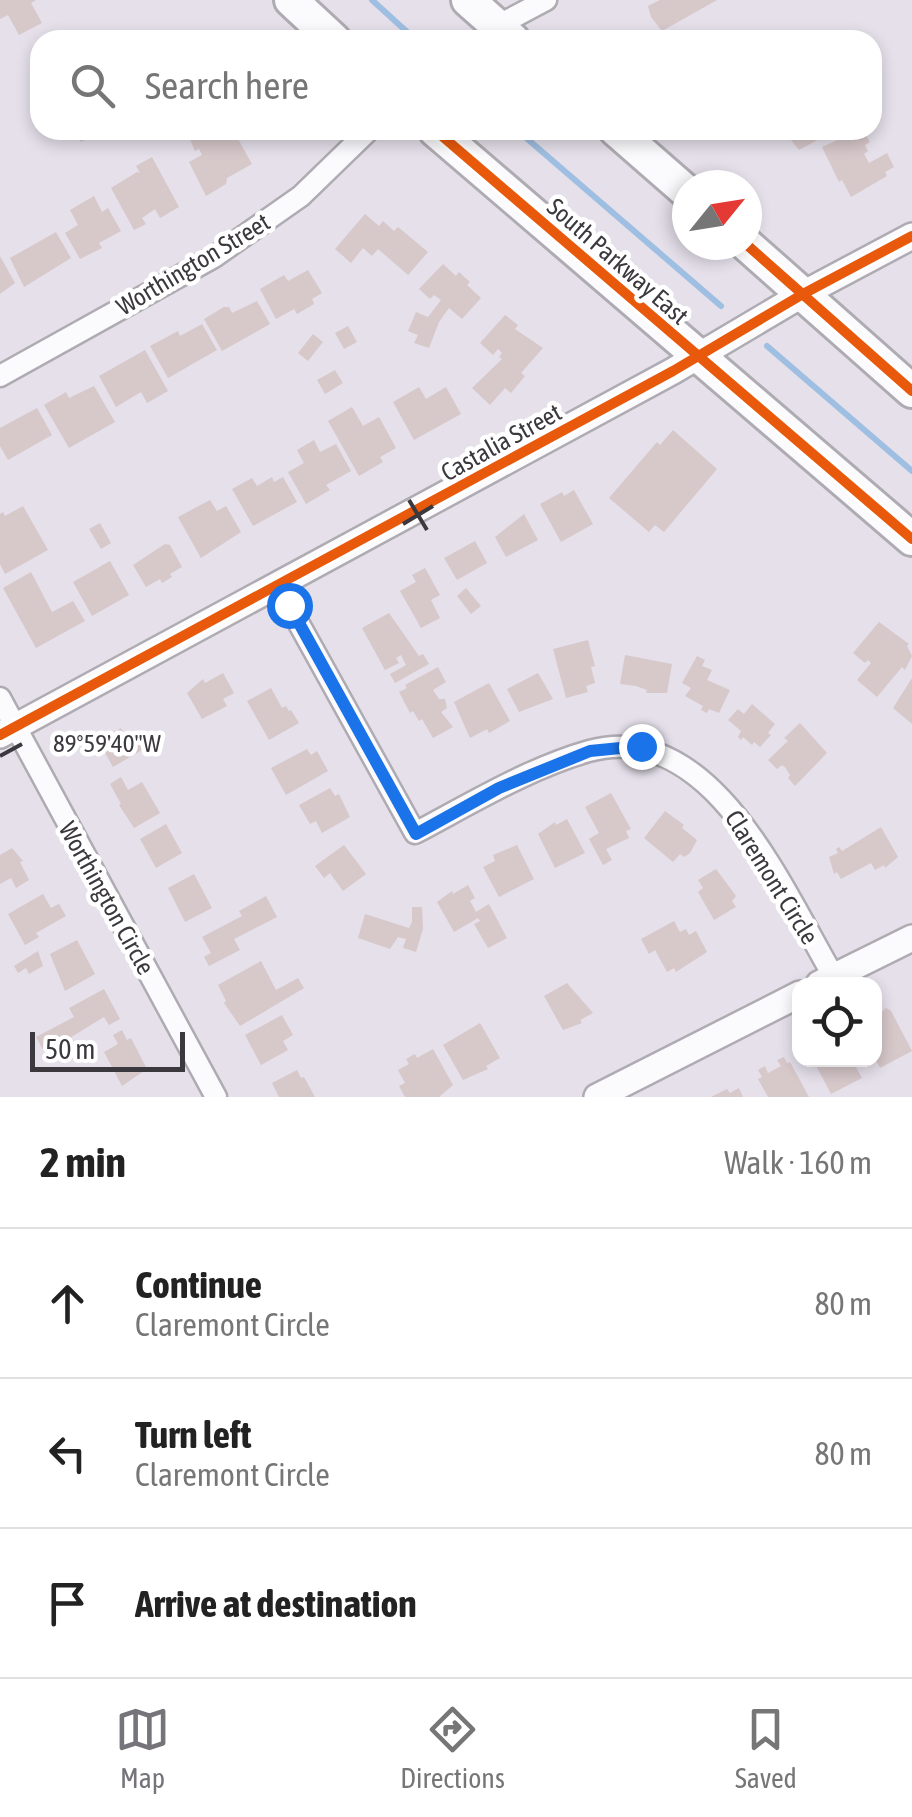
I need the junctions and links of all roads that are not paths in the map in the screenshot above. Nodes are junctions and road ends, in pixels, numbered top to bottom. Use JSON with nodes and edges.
{"nodes":[{"id":1,"x":291,"y":0,"type":"edge"},
{"id":2,"x":468,"y":0,"type":"edge"},
{"id":3,"x":546,"y":0,"type":"edge"},
{"id":4,"x":323,"y":30,"type":"edge"},
{"id":5,"x":502,"y":30,"type":"edge"},
{"id":6,"x":509,"y":30,"type":"edge"},
{"id":7,"x":359,"y":140,"type":"edge"},
{"id":8,"x":447,"y":140,"type":"edge"},
{"id":9,"x":627,"y":140,"type":"edge"},
{"id":10,"x":672,"y":179,"type":"edge"},
{"id":11,"x":912,"y":236,"type":"edge"},
{"id":12,"x":762,"y":257,"type":"edge"},
{"id":13,"x":804,"y":294,"type":"junction"},
{"id":14,"x":699,"y":357,"type":"junction"},
{"id":15,"x":0,"y":376,"type":"edge"},
{"id":16,"x":912,"y":391,"type":"edge"},
{"id":17,"x":912,"y":539,"type":"edge"},
{"id":18,"x":278,"y":586,"type":"junction"},
{"id":19,"x":0,"y":698,"type":"edge"},
{"id":20,"x":7,"y":731,"type":"edge"},
{"id":21,"x":912,"y":938,"type":"edge"},
{"id":22,"x":824,"y":977,"type":"edge"},
{"id":23,"x":834,"y":977,"type":"edge"},
{"id":24,"x":792,"y":998,"type":"edge"},
{"id":25,"x":216,"y":1097,"type":"edge"},
{"id":26,"x":597,"y":1097,"type":"edge"}],
"edges":[{"from":1,"to":4,"type":"main road"},
{"from":2,"to":5,"type":"main road"},
{"from":3,"to":6,"type":"street"},
{"from":7,"to":15,"type":"street","name":"Worthington Street"},
{"from":8,"to":14,"type":"main road","name":"South Parkway East"},
{"from":9,"to":10,"type":"main road"},
{"from":11,"to":13,"type":"street","name":"Castalia Street"},
{"from":12,"to":13,"type":"main road"},
{"from":13,"to":14,"type":"street","name":"Castalia Street"},
{"from":13,"to":16,"type":"main road"},
{"from":14,"to":17,"type":"main road","name":"South Parkway East"},
{"from":14,"to":18,"type":"street","name":"Castalia Street"},
{"from":18,"to":20,"type":"street","name":"Castalia Street"},
{"from":18,"to":22,"type":"street","name":"Claremont Circle"},
{"from":19,"to":20,"type":"street","name":"Worthington Circle"},
{"from":20,"to":25,"type":"street","name":"Worthington Circle"},
{"from":21,"to":23,"type":"street"},
{"from":24,"to":26,"type":"street"}]}
